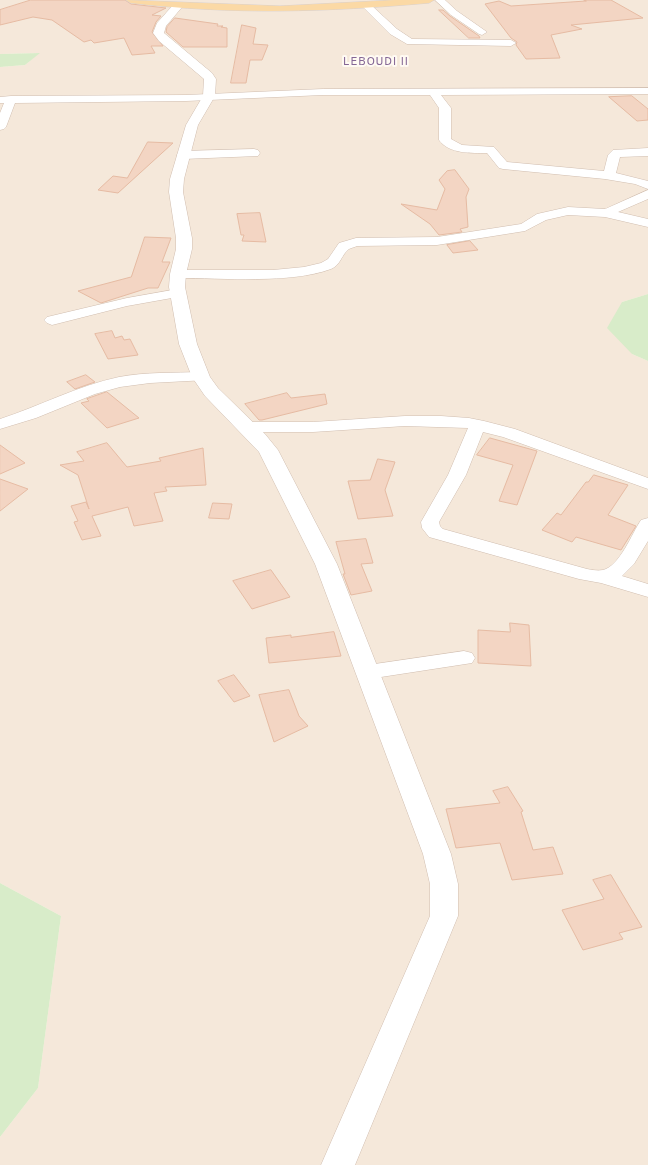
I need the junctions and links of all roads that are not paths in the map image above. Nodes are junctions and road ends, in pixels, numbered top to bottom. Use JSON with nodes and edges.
{"nodes":[{"id":1,"x":131,"y":0,"type":"edge"},
{"id":2,"x":429,"y":0,"type":"edge"},
{"id":3,"x":440,"y":0,"type":"edge"},
{"id":4,"x":396,"y":2,"type":"edge"},
{"id":5,"x":178,"y":6,"type":"junction"},
{"id":6,"x":367,"y":6,"type":"junction"},
{"id":7,"x":482,"y":32,"type":"dead end"},
{"id":8,"x":511,"y":43,"type":"dead end"},
{"id":9,"x":648,"y":91,"type":"edge"},
{"id":10,"x":433,"y":92,"type":"junction"},
{"id":11,"x":209,"y":96,"type":"junction"},
{"id":12,"x":6,"y":99,"type":"edge"},
{"id":13,"x":0,"y":127,"type":"edge"},
{"id":14,"x":648,"y":152,"type":"edge"},
{"id":15,"x":254,"y":153,"type":"dead end"},
{"id":16,"x":183,"y":155,"type":"junction"},
{"id":17,"x":605,"y":175,"type":"junction"},
{"id":18,"x":648,"y":185,"type":"edge"},
{"id":19,"x":648,"y":194,"type":"edge"},
{"id":20,"x":608,"y":213,"type":"junction"},
{"id":21,"x":648,"y":223,"type":"edge"},
{"id":22,"x":178,"y":284,"type":"junction"},
{"id":23,"x":52,"y":320,"type":"dead end"},
{"id":24,"x":201,"y":377,"type":"junction"},
{"id":25,"x":0,"y":424,"type":"edge"},
{"id":26,"x":478,"y":425,"type":"junction"},
{"id":27,"x":248,"y":427,"type":"junction"},
{"id":28,"x":648,"y":484,"type":"edge"},
{"id":29,"x":648,"y":524,"type":"edge"},
{"id":30,"x":601,"y":576,"type":"junction"},
{"id":31,"x":648,"y":591,"type":"edge"},
{"id":32,"x":464,"y":658,"type":"dead end"},
{"id":33,"x":368,"y":672,"type":"junction"},
{"id":34,"x":338,"y":1165,"type":"edge"}],
"edges":[{"from":1,"to":5,"type":"main road"},
{"from":2,"to":4,"type":"main road"},
{"from":3,"to":7,"type":"street"},
{"from":4,"to":6,"type":"main road"},
{"from":5,"to":6,"type":"main road"},
{"from":5,"to":11,"type":"street"},
{"from":6,"to":8,"type":"street"},
{"from":9,"to":10,"type":"street"},
{"from":10,"to":11,"type":"street"},
{"from":10,"to":17,"type":"street"},
{"from":11,"to":12,"type":"street"},
{"from":11,"to":16,"type":"street"},
{"from":12,"to":13,"type":"street"},
{"from":14,"to":17,"type":"street"},
{"from":15,"to":16,"type":"street"},
{"from":16,"to":22,"type":"street"},
{"from":17,"to":18,"type":"street"},
{"from":19,"to":20,"type":"street"},
{"from":20,"to":21,"type":"street"},
{"from":20,"to":22,"type":"street"},
{"from":22,"to":23,"type":"street"},
{"from":22,"to":24,"type":"street"},
{"from":24,"to":25,"type":"street"},
{"from":24,"to":27,"type":"street"},
{"from":26,"to":27,"type":"street"},
{"from":26,"to":28,"type":"street"},
{"from":26,"to":30,"type":"street"},
{"from":27,"to":33,"type":"street"},
{"from":29,"to":30,"type":"street"},
{"from":30,"to":31,"type":"street"},
{"from":32,"to":33,"type":"street"},
{"from":33,"to":34,"type":"street"}]}
